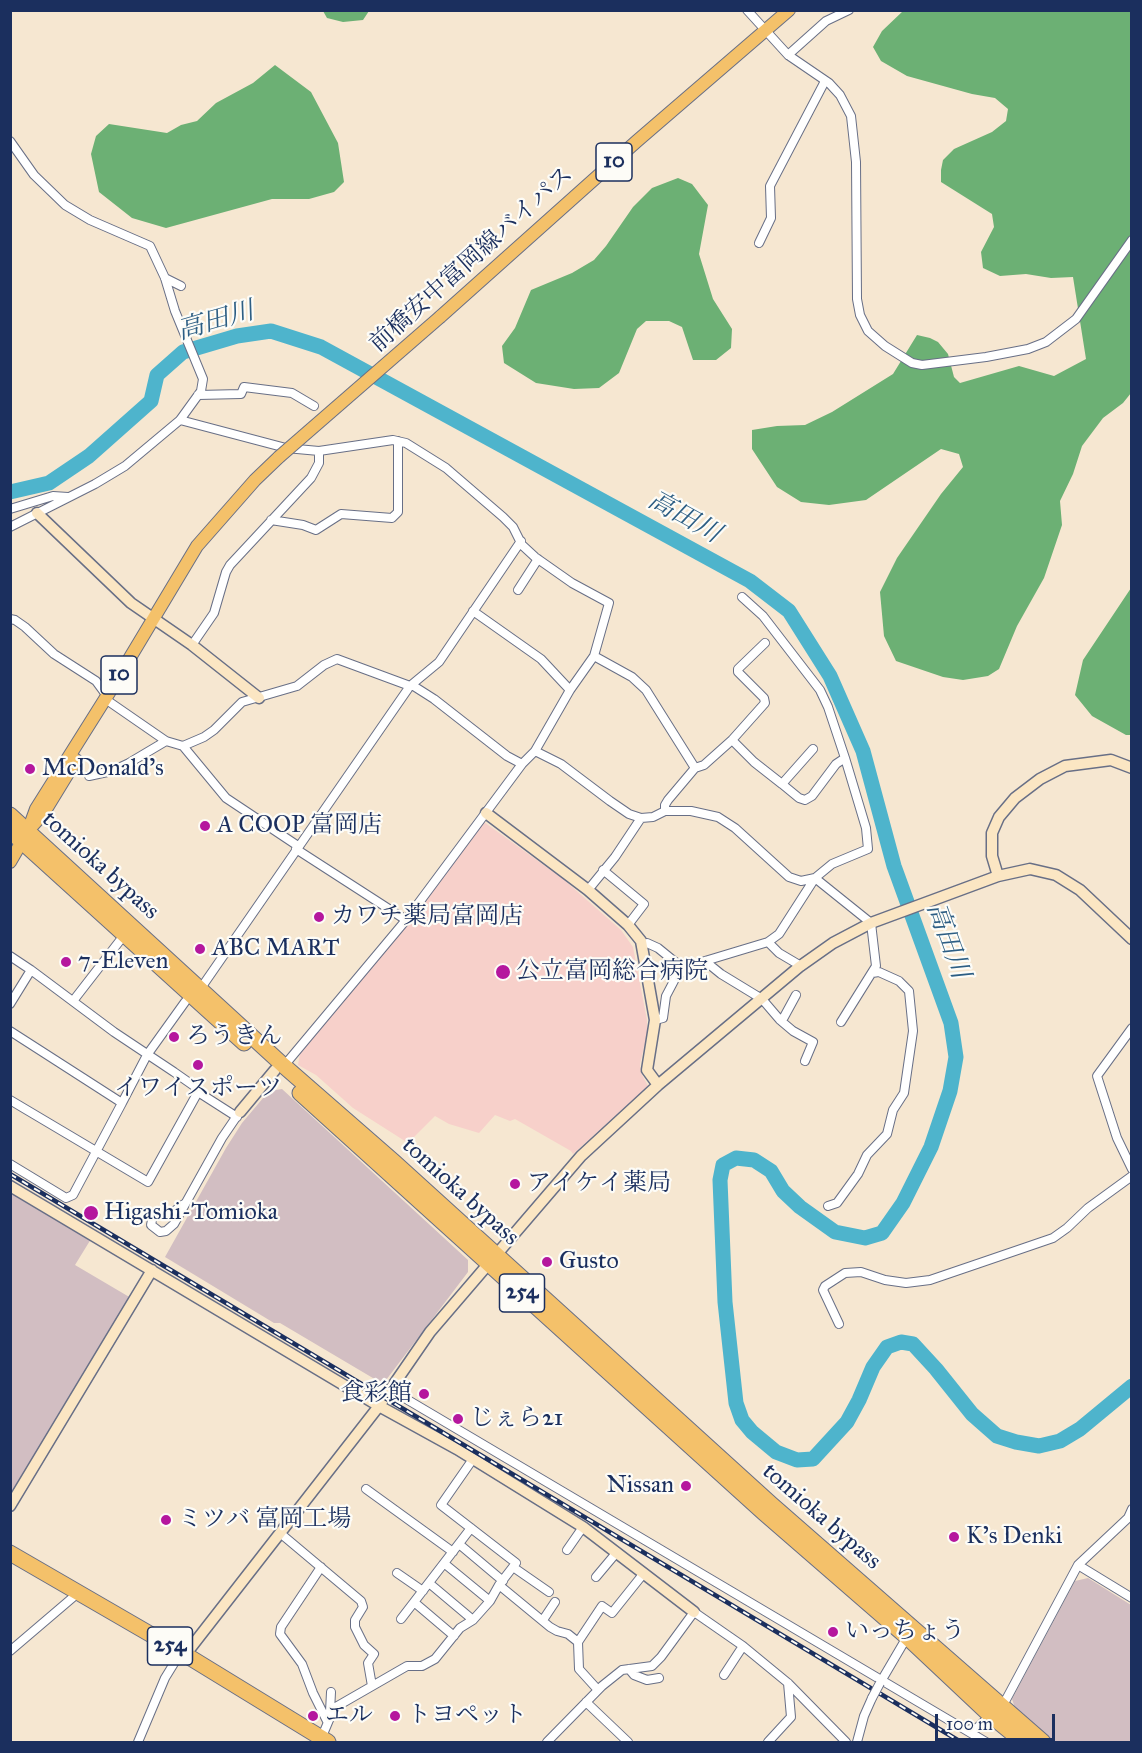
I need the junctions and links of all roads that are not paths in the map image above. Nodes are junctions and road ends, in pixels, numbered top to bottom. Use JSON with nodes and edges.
{"nodes":[{"id":1,"x":747,"y":10,"type":"edge"},
{"id":2,"x":789,"y":10,"type":"edge"},
{"id":3,"x":849,"y":10,"type":"edge"},
{"id":4,"x":766,"y":31,"type":"junction"},
{"id":5,"x":788,"y":55,"type":"junction"},
{"id":6,"x":825,"y":81,"type":"junction"},
{"id":7,"x":10,"y":141,"type":"edge"},
{"id":8,"x":1131,"y":240,"type":"edge"},
{"id":9,"x":759,"y":243,"type":"dead end"},
{"id":10,"x":165,"y":278,"type":"junction"},
{"id":11,"x":181,"y":286,"type":"dead end"},
{"id":12,"x":198,"y":395,"type":"junction"},
{"id":13,"x":314,"y":406,"type":"dead end"},
{"id":14,"x":180,"y":420,"type":"junction"},
{"id":15,"x":398,"y":441,"type":"junction"},
{"id":16,"x":319,"y":452,"type":"junction"},
{"id":17,"x":69,"y":497,"type":"junction"},
{"id":18,"x":10,"y":509,"type":"edge"},
{"id":19,"x":36,"y":513,"type":"junction"},
{"id":20,"x":272,"y":520,"type":"junction"},
{"id":21,"x":10,"y":527,"type":"edge"},
{"id":22,"x":520,"y":541,"type":"junction"},
{"id":23,"x":538,"y":559,"type":"junction"},
{"id":24,"x":518,"y":590,"type":"dead end"},
{"id":25,"x":742,"y":597,"type":"dead end"},
{"id":26,"x":473,"y":611,"type":"junction"},
{"id":27,"x":10,"y":619,"type":"edge"},
{"id":28,"x":156,"y":620,"type":"junction"},
{"id":29,"x":765,"y":643,"type":"dead end"},
{"id":30,"x":192,"y":645,"type":"junction"},
{"id":31,"x":594,"y":656,"type":"junction"},
{"id":32,"x":411,"y":685,"type":"junction"},
{"id":33,"x":570,"y":690,"type":"junction"},
{"id":34,"x":259,"y":698,"type":"junction"},
{"id":35,"x":109,"y":700,"type":"junction"},
{"id":36,"x":732,"y":740,"type":"junction"},
{"id":37,"x":166,"y":741,"type":"junction"},
{"id":38,"x":183,"y":746,"type":"junction"},
{"id":39,"x":813,"y":749,"type":"dead end"},
{"id":40,"x":535,"y":751,"type":"junction"},
{"id":41,"x":844,"y":758,"type":"junction"},
{"id":42,"x":522,"y":764,"type":"junction"},
{"id":43,"x":695,"y":768,"type":"junction"},
{"id":44,"x":1131,"y":768,"type":"edge"},
{"id":45,"x":89,"y":776,"type":"dead end"},
{"id":46,"x":782,"y":784,"type":"junction"},
{"id":47,"x":665,"y":811,"type":"junction"},
{"id":48,"x":486,"y":813,"type":"junction"},
{"id":49,"x":10,"y":815,"type":"edge"},
{"id":50,"x":641,"y":818,"type":"junction"},
{"id":51,"x":10,"y":831,"type":"edge"},
{"id":52,"x":25,"y":836,"type":"junction"},
{"id":53,"x":297,"y":848,"type":"junction"},
{"id":54,"x":10,"y":862,"type":"edge"},
{"id":55,"x":603,"y":870,"type":"junction"},
{"id":56,"x":998,"y":876,"type":"junction"},
{"id":57,"x":815,"y":878,"type":"junction"},
{"id":58,"x":588,"y":890,"type":"junction"},
{"id":59,"x":406,"y":920,"type":"junction"},
{"id":60,"x":871,"y":923,"type":"junction"},
{"id":61,"x":627,"y":925,"type":"junction"},
{"id":62,"x":125,"y":934,"type":"junction"},
{"id":63,"x":1131,"y":939,"type":"edge"},
{"id":64,"x":768,"y":942,"type":"junction"},
{"id":65,"x":641,"y":945,"type":"junction"},
{"id":66,"x":10,"y":956,"type":"edge"},
{"id":67,"x":705,"y":961,"type":"junction"},
{"id":68,"x":801,"y":966,"type":"junction"},
{"id":69,"x":31,"y":970,"type":"junction"},
{"id":70,"x":685,"y":970,"type":"junction"},
{"id":71,"x":872,"y":973,"type":"junction"},
{"id":72,"x":201,"y":988,"type":"junction"},
{"id":73,"x":796,"y":995,"type":"dead end"},
{"id":74,"x":762,"y":999,"type":"junction"},
{"id":75,"x":73,"y":1001,"type":"junction"},
{"id":76,"x":185,"y":1002,"type":"dead end"},
{"id":77,"x":10,"y":1004,"type":"edge"},
{"id":78,"x":655,"y":1020,"type":"junction"},
{"id":79,"x":780,"y":1020,"type":"junction"},
{"id":80,"x":841,"y":1022,"type":"dead end"},
{"id":81,"x":1131,"y":1028,"type":"edge"},
{"id":82,"x":10,"y":1031,"type":"edge"},
{"id":83,"x":147,"y":1055,"type":"junction"},
{"id":84,"x":805,"y":1061,"type":"dead end"},
{"id":85,"x":279,"y":1068,"type":"junction"},
{"id":86,"x":658,"y":1085,"type":"junction"},
{"id":87,"x":198,"y":1092,"type":"junction"},
{"id":88,"x":10,"y":1100,"type":"edge"},
{"id":89,"x":122,"y":1103,"type":"junction"},
{"id":90,"x":238,"y":1114,"type":"junction"},
{"id":91,"x":96,"y":1151,"type":"junction"},
{"id":92,"x":10,"y":1164,"type":"edge"},
{"id":93,"x":1131,"y":1169,"type":"edge"},
{"id":94,"x":1131,"y":1176,"type":"edge"},
{"id":95,"x":10,"y":1186,"type":"edge"},
{"id":96,"x":184,"y":1204,"type":"junction"},
{"id":97,"x":828,"y":1206,"type":"dead end"},
{"id":98,"x":492,"y":1258,"type":"junction"},
{"id":99,"x":152,"y":1270,"type":"junction"},
{"id":100,"x":839,"y":1324,"type":"dead end"},
{"id":101,"x":391,"y":1390,"type":"junction"},
{"id":102,"x":379,"y":1406,"type":"junction"},
{"id":103,"x":473,"y":1459,"type":"junction"},
{"id":104,"x":366,"y":1489,"type":"dead end"},
{"id":105,"x":10,"y":1506,"type":"edge"},
{"id":106,"x":1131,"y":1509,"type":"edge"},
{"id":107,"x":584,"y":1527,"type":"junction"},
{"id":108,"x":471,"y":1528,"type":"junction"},
{"id":109,"x":280,"y":1533,"type":"junction"},
{"id":110,"x":459,"y":1544,"type":"junction"},
{"id":111,"x":567,"y":1550,"type":"dead end"},
{"id":112,"x":617,"y":1551,"type":"junction"},
{"id":113,"x":10,"y":1552,"type":"edge"},
{"id":114,"x":453,"y":1552,"type":"junction"},
{"id":115,"x":445,"y":1564,"type":"junction"},
{"id":116,"x":1078,"y":1565,"type":"junction"},
{"id":117,"x":321,"y":1567,"type":"junction"},
{"id":118,"x":513,"y":1568,"type":"junction"},
{"id":119,"x":397,"y":1573,"type":"dead end"},
{"id":120,"x":644,"y":1573,"type":"junction"},
{"id":121,"x":596,"y":1578,"type":"dead end"},
{"id":122,"x":429,"y":1583,"type":"junction"},
{"id":123,"x":501,"y":1583,"type":"junction"},
{"id":124,"x":423,"y":1592,"type":"junction"},
{"id":125,"x":549,"y":1592,"type":"dead end"},
{"id":126,"x":78,"y":1593,"type":"junction"},
{"id":127,"x":1131,"y":1598,"type":"edge"},
{"id":128,"x":490,"y":1601,"type":"junction"},
{"id":129,"x":414,"y":1602,"type":"junction"},
{"id":130,"x":555,"y":1602,"type":"dead end"},
{"id":131,"x":694,"y":1612,"type":"junction"},
{"id":132,"x":401,"y":1619,"type":"dead end"},
{"id":133,"x":473,"y":1620,"type":"junction"},
{"id":134,"x":543,"y":1620,"type":"junction"},
{"id":135,"x":454,"y":1636,"type":"junction"},
{"id":136,"x":907,"y":1637,"type":"junction"},
{"id":137,"x":578,"y":1642,"type":"junction"},
{"id":138,"x":743,"y":1647,"type":"junction"},
{"id":139,"x":10,"y":1651,"type":"edge"},
{"id":140,"x":183,"y":1654,"type":"junction"},
{"id":141,"x":629,"y":1669,"type":"junction"},
{"id":142,"x":724,"y":1675,"type":"dead end"},
{"id":143,"x":658,"y":1678,"type":"dead end"},
{"id":144,"x":881,"y":1682,"type":"junction"},
{"id":145,"x":788,"y":1683,"type":"junction"},
{"id":146,"x":372,"y":1686,"type":"junction"},
{"id":147,"x":598,"y":1690,"type":"junction"},
{"id":148,"x":331,"y":1692,"type":"dead end"},
{"id":149,"x":586,"y":1702,"type":"junction"},
{"id":150,"x":997,"y":1712,"type":"junction"},
{"id":151,"x":329,"y":1718,"type":"junction"},
{"id":152,"x":966,"y":1730,"type":"junction"},
{"id":153,"x":323,"y":1741,"type":"edge"},
{"id":154,"x":138,"y":1743,"type":"edge"},
{"id":155,"x":547,"y":1743,"type":"edge"},
{"id":156,"x":628,"y":1743,"type":"edge"},
{"id":157,"x":768,"y":1743,"type":"edge"},
{"id":158,"x":846,"y":1743,"type":"edge"},
{"id":159,"x":857,"y":1743,"type":"edge"},
{"id":160,"x":986,"y":1743,"type":"edge"},
{"id":161,"x":1023,"y":1743,"type":"edge"},
{"id":162,"x":1043,"y":1743,"type":"edge"}],
"edges":[{"from":1,"to":4,"type":"street"},
{"from":2,"to":4,"type":"main road","name":"前橋安中富岡線バイパス","number":"10"},
{"from":3,"to":5,"type":"street"},
{"from":4,"to":5,"type":"street"},
{"from":4,"to":28,"type":"main road","name":"前橋安中富岡線バイパス","number":"10","bridge":true},
{"from":5,"to":6,"type":"street"},
{"from":6,"to":8,"type":"street"},
{"from":6,"to":9,"type":"street"},
{"from":7,"to":10,"type":"street"},
{"from":10,"to":11,"type":"street"},
{"from":10,"to":12,"type":"street"},
{"from":12,"to":13,"type":"street"},
{"from":12,"to":14,"type":"street"},
{"from":14,"to":16,"type":"street"},
{"from":14,"to":17,"type":"street"},
{"from":15,"to":16,"type":"street"},
{"from":15,"to":20,"type":"street"},
{"from":15,"to":22,"type":"street"},
{"from":16,"to":20,"type":"street"},
{"from":17,"to":18,"type":"street"},
{"from":17,"to":19,"type":"street"},
{"from":19,"to":21,"type":"street"},
{"from":19,"to":28,"type":"street"},
{"from":20,"to":30,"type":"street"},
{"from":22,"to":23,"type":"street"},
{"from":22,"to":26,"type":"street"},
{"from":23,"to":24,"type":"street"},
{"from":23,"to":31,"type":"street"},
{"from":25,"to":41,"type":"street"},
{"from":26,"to":32,"type":"street"},
{"from":26,"to":33,"type":"street"},
{"from":27,"to":35,"type":"street"},
{"from":28,"to":30,"type":"street"},
{"from":28,"to":35,"type":"main road","name":"前橋安中富岡線バイパス","number":"10"},
{"from":29,"to":36,"type":"street"},
{"from":30,"to":34,"type":"street"},
{"from":31,"to":33,"type":"street"},
{"from":31,"to":43,"type":"street"},
{"from":32,"to":34,"type":"street"},
{"from":32,"to":42,"type":"street"},
{"from":32,"to":53,"type":"street"},
{"from":33,"to":40,"type":"street"},
{"from":34,"to":38,"type":"street"},
{"from":35,"to":37,"type":"street"},
{"from":35,"to":52,"type":"main road","name":"前橋安中富岡線バイパス","number":"10"},
{"from":36,"to":43,"type":"street"},
{"from":36,"to":46,"type":"street"},
{"from":37,"to":38,"type":"street"},
{"from":37,"to":45,"type":"street"},
{"from":38,"to":53,"type":"street"},
{"from":39,"to":46,"type":"street"},
{"from":40,"to":42,"type":"street"},
{"from":40,"to":50,"type":"street"},
{"from":41,"to":46,"type":"street"},
{"from":41,"to":57,"type":"street"},
{"from":42,"to":48,"type":"street"},
{"from":43,"to":47,"type":"street"},
{"from":44,"to":56,"type":"street"},
{"from":47,"to":50,"type":"street"},
{"from":47,"to":57,"type":"street"},
{"from":48,"to":58,"type":"street"},
{"from":48,"to":59,"type":"street"},
{"from":49,"to":52,"type":"highway","name":"tomioka bypass","number":"254"},
{"from":50,"to":55,"type":"street"},
{"from":51,"to":52,"type":"highway","name":"tomioka bypass","number":"254"},
{"from":52,"to":54,"type":"main road","name":"前橋安中富岡線バイパス"},
{"from":52,"to":62,"type":"highway","name":"tomioka bypass","number":"254"},
{"from":52,"to":72,"type":"highway","name":"tomioka bypass","number":"254"},
{"from":53,"to":59,"type":"street"},
{"from":53,"to":72,"type":"street"},
{"from":55,"to":58,"type":"street"},
{"from":55,"to":61,"type":"street"},
{"from":56,"to":60,"type":"street"},
{"from":56,"to":63,"type":"street"},
{"from":57,"to":60,"type":"street"},
{"from":57,"to":64,"type":"street"},
{"from":58,"to":61,"type":"street"},
{"from":59,"to":85,"type":"street"},
{"from":60,"to":68,"type":"street"},
{"from":60,"to":71,"type":"street"},
{"from":61,"to":65,"type":"street"},
{"from":62,"to":75,"type":"street"},
{"from":62,"to":85,"type":"highway","name":"tomioka bypass","number":"254"},
{"from":64,"to":67,"type":"street"},
{"from":64,"to":68,"type":"street"},
{"from":65,"to":70,"type":"street"},
{"from":65,"to":78,"type":"street"},
{"from":66,"to":69,"type":"street"},
{"from":67,"to":70,"type":"street"},
{"from":67,"to":74,"type":"street"},
{"from":68,"to":74,"type":"street"},
{"from":69,"to":75,"type":"street"},
{"from":69,"to":77,"type":"street"},
{"from":70,"to":78,"type":"street"},
{"from":71,"to":80,"type":"street"},
{"from":71,"to":97,"type":"street"},
{"from":72,"to":85,"type":"highway","name":"tomioka bypass","number":"254"},
{"from":73,"to":79,"type":"street"},
{"from":74,"to":79,"type":"street"},
{"from":74,"to":86,"type":"street"},
{"from":75,"to":83,"type":"street"},
{"from":76,"to":83,"type":"street"},
{"from":78,"to":86,"type":"street"},
{"from":79,"to":84,"type":"street"},
{"from":81,"to":93,"type":"street"},
{"from":82,"to":89,"type":"street"},
{"from":83,"to":87,"type":"street"},
{"from":83,"to":89,"type":"street"},
{"from":85,"to":90,"type":"street"},
{"from":85,"to":98,"type":"highway","name":"tomioka bypass","number":"254"},
{"from":86,"to":98,"type":"street"},
{"from":87,"to":90,"type":"street"},
{"from":87,"to":91,"type":"street"},
{"from":88,"to":91,"type":"street"},
{"from":89,"to":91,"type":"street"},
{"from":90,"to":96,"type":"street"},
{"from":91,"to":92,"type":"street"},
{"from":94,"to":100,"type":"street"},
{"from":95,"to":99,"type":"street"},
{"from":96,"to":96,"type":"street"},
{"from":98,"to":101,"type":"street"},
{"from":98,"to":136,"type":"highway","name":"tomioka bypass","number":"254"},
{"from":98,"to":150,"type":"highway","name":"tomioka bypass","number":"254"},
{"from":99,"to":102,"type":"street"},
{"from":99,"to":105,"type":"street"},
{"from":101,"to":102,"type":"street"},
{"from":101,"to":144,"type":"street"},
{"from":102,"to":103,"type":"street"},
{"from":102,"to":109,"type":"street"},
{"from":103,"to":107,"type":"street"},
{"from":103,"to":108,"type":"street"},
{"from":104,"to":114,"type":"street"},
{"from":106,"to":116,"type":"street"},
{"from":107,"to":111,"type":"street"},
{"from":107,"to":112,"type":"street"},
{"from":108,"to":110,"type":"street"},
{"from":108,"to":118,"type":"street"},
{"from":109,"to":117,"type":"street"},
{"from":109,"to":140,"type":"street"},
{"from":110,"to":114,"type":"street"},
{"from":110,"to":123,"type":"street"},
{"from":112,"to":120,"type":"street"},
{"from":112,"to":121,"type":"street"},
{"from":113,"to":126,"type":"highway","number":"254"},
{"from":114,"to":115,"type":"street"},
{"from":115,"to":122,"type":"street"},
{"from":115,"to":128,"type":"street"},
{"from":116,"to":127,"type":"street"},
{"from":116,"to":150,"type":"street"},
{"from":117,"to":146,"type":"street"},
{"from":117,"to":151,"type":"street"},
{"from":118,"to":123,"type":"street"},
{"from":118,"to":125,"type":"street"},
{"from":119,"to":124,"type":"street"},
{"from":120,"to":131,"type":"street"},
{"from":120,"to":137,"type":"street"},
{"from":122,"to":124,"type":"street"},
{"from":122,"to":133,"type":"street"},
{"from":123,"to":128,"type":"street"},
{"from":123,"to":134,"type":"street"},
{"from":124,"to":129,"type":"street"},
{"from":126,"to":139,"type":"street"},
{"from":126,"to":140,"type":"highway","number":"254"},
{"from":128,"to":133,"type":"street"},
{"from":129,"to":132,"type":"street"},
{"from":129,"to":135,"type":"street"},
{"from":130,"to":134,"type":"street"},
{"from":131,"to":138,"type":"street"},
{"from":131,"to":141,"type":"street"},
{"from":133,"to":135,"type":"street"},
{"from":134,"to":137,"type":"street"},
{"from":135,"to":146,"type":"street"},
{"from":136,"to":144,"type":"street"},
{"from":136,"to":150,"type":"highway","name":"tomioka bypass","number":"254"},
{"from":137,"to":147,"type":"street"},
{"from":138,"to":142,"type":"street"},
{"from":138,"to":145,"type":"street"},
{"from":140,"to":153,"type":"highway","number":"254"},
{"from":140,"to":154,"type":"street"},
{"from":141,"to":143,"type":"street"},
{"from":141,"to":147,"type":"street"},
{"from":144,"to":152,"type":"street"},
{"from":144,"to":159,"type":"street","bridge":true},
{"from":145,"to":157,"type":"street"},
{"from":145,"to":158,"type":"street"},
{"from":146,"to":151,"type":"street"},
{"from":147,"to":149,"type":"street"},
{"from":148,"to":151,"type":"street"},
{"from":149,"to":155,"type":"street"},
{"from":149,"to":156,"type":"street"},
{"from":150,"to":152,"type":"street"},
{"from":150,"to":161,"type":"highway","name":"tomioka bypass","number":"254"},
{"from":150,"to":162,"type":"highway","name":"tomioka bypass","number":"254"},
{"from":151,"to":153,"type":"street"},
{"from":152,"to":160,"type":"street"}]}
